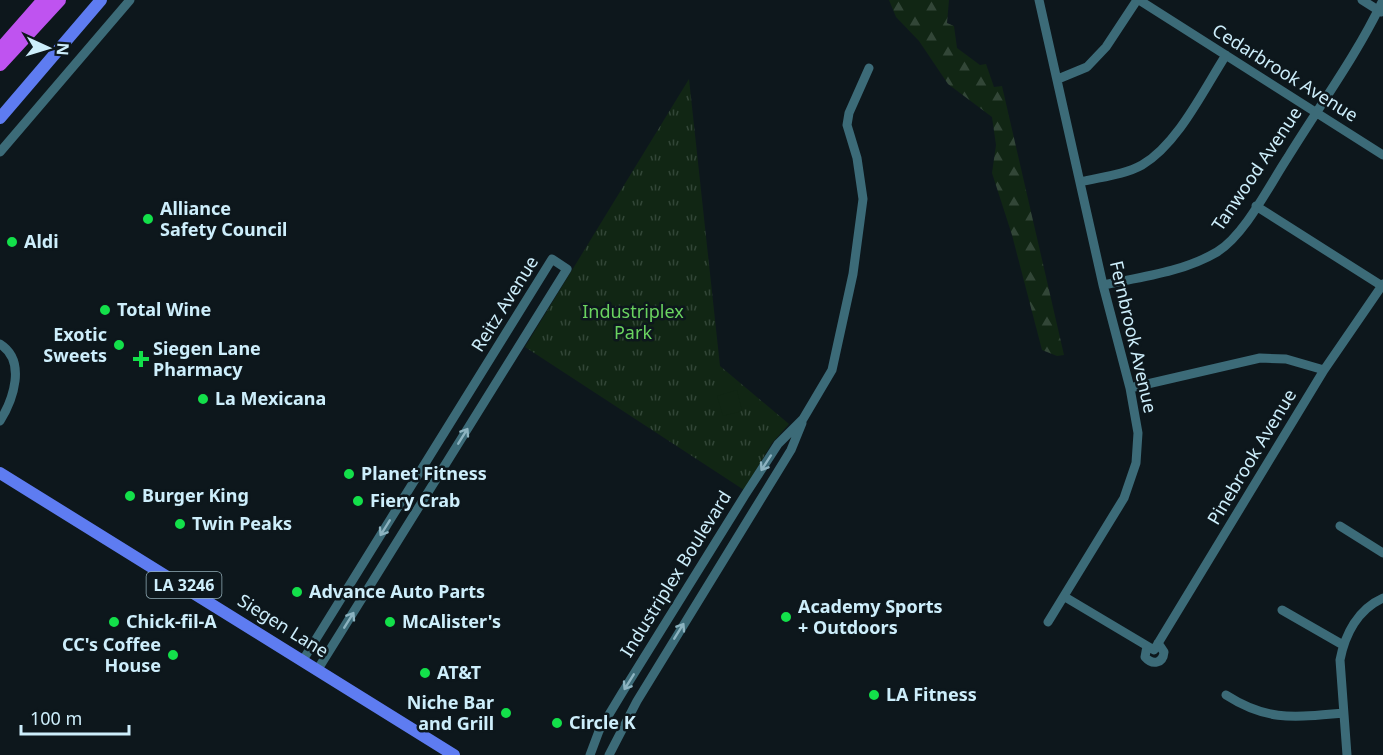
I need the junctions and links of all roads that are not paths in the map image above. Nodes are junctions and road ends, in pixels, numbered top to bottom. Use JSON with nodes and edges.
{"nodes":[{"id":1,"x":44,"y":0,"type":"edge"},
{"id":2,"x":59,"y":0,"type":"edge"},
{"id":3,"x":101,"y":0,"type":"edge"},
{"id":4,"x":130,"y":0,"type":"edge"},
{"id":5,"x":1039,"y":0,"type":"edge"},
{"id":6,"x":1138,"y":0,"type":"edge"},
{"id":7,"x":1362,"y":0,"type":"edge"},
{"id":8,"x":1383,"y":0,"type":"edge"},
{"id":9,"x":1380,"y":12,"type":"edge"},
{"id":10,"x":0,"y":50,"type":"edge"},
{"id":11,"x":1226,"y":55,"type":"junction"},
{"id":12,"x":0,"y":64,"type":"edge"},
{"id":13,"x":869,"y":68,"type":"dead end"},
{"id":14,"x":1058,"y":79,"type":"junction"},
{"id":15,"x":1316,"y":112,"type":"junction"},
{"id":16,"x":0,"y":118,"type":"edge"},
{"id":17,"x":0,"y":152,"type":"edge"},
{"id":18,"x":1383,"y":155,"type":"edge"},
{"id":19,"x":1080,"y":182,"type":"junction"},
{"id":20,"x":1256,"y":206,"type":"junction"},
{"id":21,"x":1103,"y":285,"type":"junction"},
{"id":22,"x":1382,"y":285,"type":"edge"},
{"id":23,"x":0,"y":344,"type":"edge"},
{"id":24,"x":1324,"y":370,"type":"junction"},
{"id":25,"x":1130,"y":388,"type":"junction"},
{"id":26,"x":803,"y":419,"type":"junction"},
{"id":27,"x":0,"y":421,"type":"edge"},
{"id":28,"x":0,"y":473,"type":"edge"},
{"id":29,"x":1340,"y":525,"type":"dead end"},
{"id":30,"x":1383,"y":553,"type":"edge"},
{"id":31,"x":1065,"y":597,"type":"junction"},
{"id":32,"x":1383,"y":598,"type":"edge"},
{"id":33,"x":1282,"y":609,"type":"dead end"},
{"id":34,"x":1048,"y":622,"type":"dead end"},
{"id":35,"x":1343,"y":645,"type":"junction"},
{"id":36,"x":303,"y":660,"type":"junction"},
{"id":37,"x":318,"y":669,"type":"junction"},
{"id":38,"x":1226,"y":695,"type":"dead end"},
{"id":39,"x":1342,"y":713,"type":"junction"},
{"id":40,"x":448,"y":753,"type":"edge"},
{"id":41,"x":590,"y":755,"type":"edge"},
{"id":42,"x":609,"y":755,"type":"edge"},
{"id":43,"x":1347,"y":755,"type":"edge"}],
"edges":[{"from":1,"to":10,"type":"highway"},
{"from":2,"to":12,"type":"highway"},
{"from":3,"to":16,"type":"main road"},
{"from":4,"to":17,"type":"street"},
{"from":5,"to":14,"type":"street","name":"Fernbrook Avenue"},
{"from":6,"to":11,"type":"street","name":"Cedarbrook Avenue"},
{"from":6,"to":14,"type":"street"},
{"from":7,"to":9,"type":"street"},
{"from":8,"to":9,"type":"street","name":"Tanwood Avenue"},
{"from":9,"to":15,"type":"street","name":"Tanwood Avenue"},
{"from":11,"to":15,"type":"street","name":"Cedarbrook Avenue"},
{"from":11,"to":19,"type":"street"},
{"from":13,"to":26,"type":"street","name":"Industriplex Boulevard"},
{"from":14,"to":19,"type":"street","name":"Fernbrook Avenue"},
{"from":15,"to":18,"type":"street","name":"Cedarbrook Avenue"},
{"from":15,"to":20,"type":"street","name":"Tanwood Avenue"},
{"from":19,"to":21,"type":"street","name":"Fernbrook Avenue"},
{"from":20,"to":21,"type":"street","name":"Tanwood Avenue"},
{"from":20,"to":22,"type":"street"},
{"from":21,"to":25,"type":"street","name":"Fernbrook Avenue"},
{"from":22,"to":24,"type":"street","name":"Pinebrook Avenue"},
{"from":23,"to":27,"type":"street"},
{"from":24,"to":25,"type":"street"},
{"from":24,"to":31,"type":"street","name":"Pinebrook Avenue"},
{"from":25,"to":31,"type":"street","name":"Fernbrook Avenue"},
{"from":26,"to":41,"type":"street","name":"Industriplex Boulevard","one_way":true},
{"from":42,"to":26,"type":"street","name":"Industriplex Boulevard","one_way":true},
{"from":28,"to":36,"type":"main road","name":"Siegen Lane","number":"LA 3246"},
{"from":29,"to":30,"type":"street"},
{"from":31,"to":34,"type":"street","name":"Fernbrook Avenue"},
{"from":32,"to":35,"type":"street"},
{"from":33,"to":35,"type":"street"},
{"from":35,"to":39,"type":"street"},
{"from":36,"to":37,"type":"main road","name":"Siegen Lane","number":"LA 3246"},
{"from":37,"to":36,"type":"street","name":"Reitz Avenue","one_way":true},
{"from":37,"to":40,"type":"main road","name":"Siegen Lane","number":"LA 3246"},
{"from":38,"to":39,"type":"street"},
{"from":39,"to":43,"type":"street"}]}
